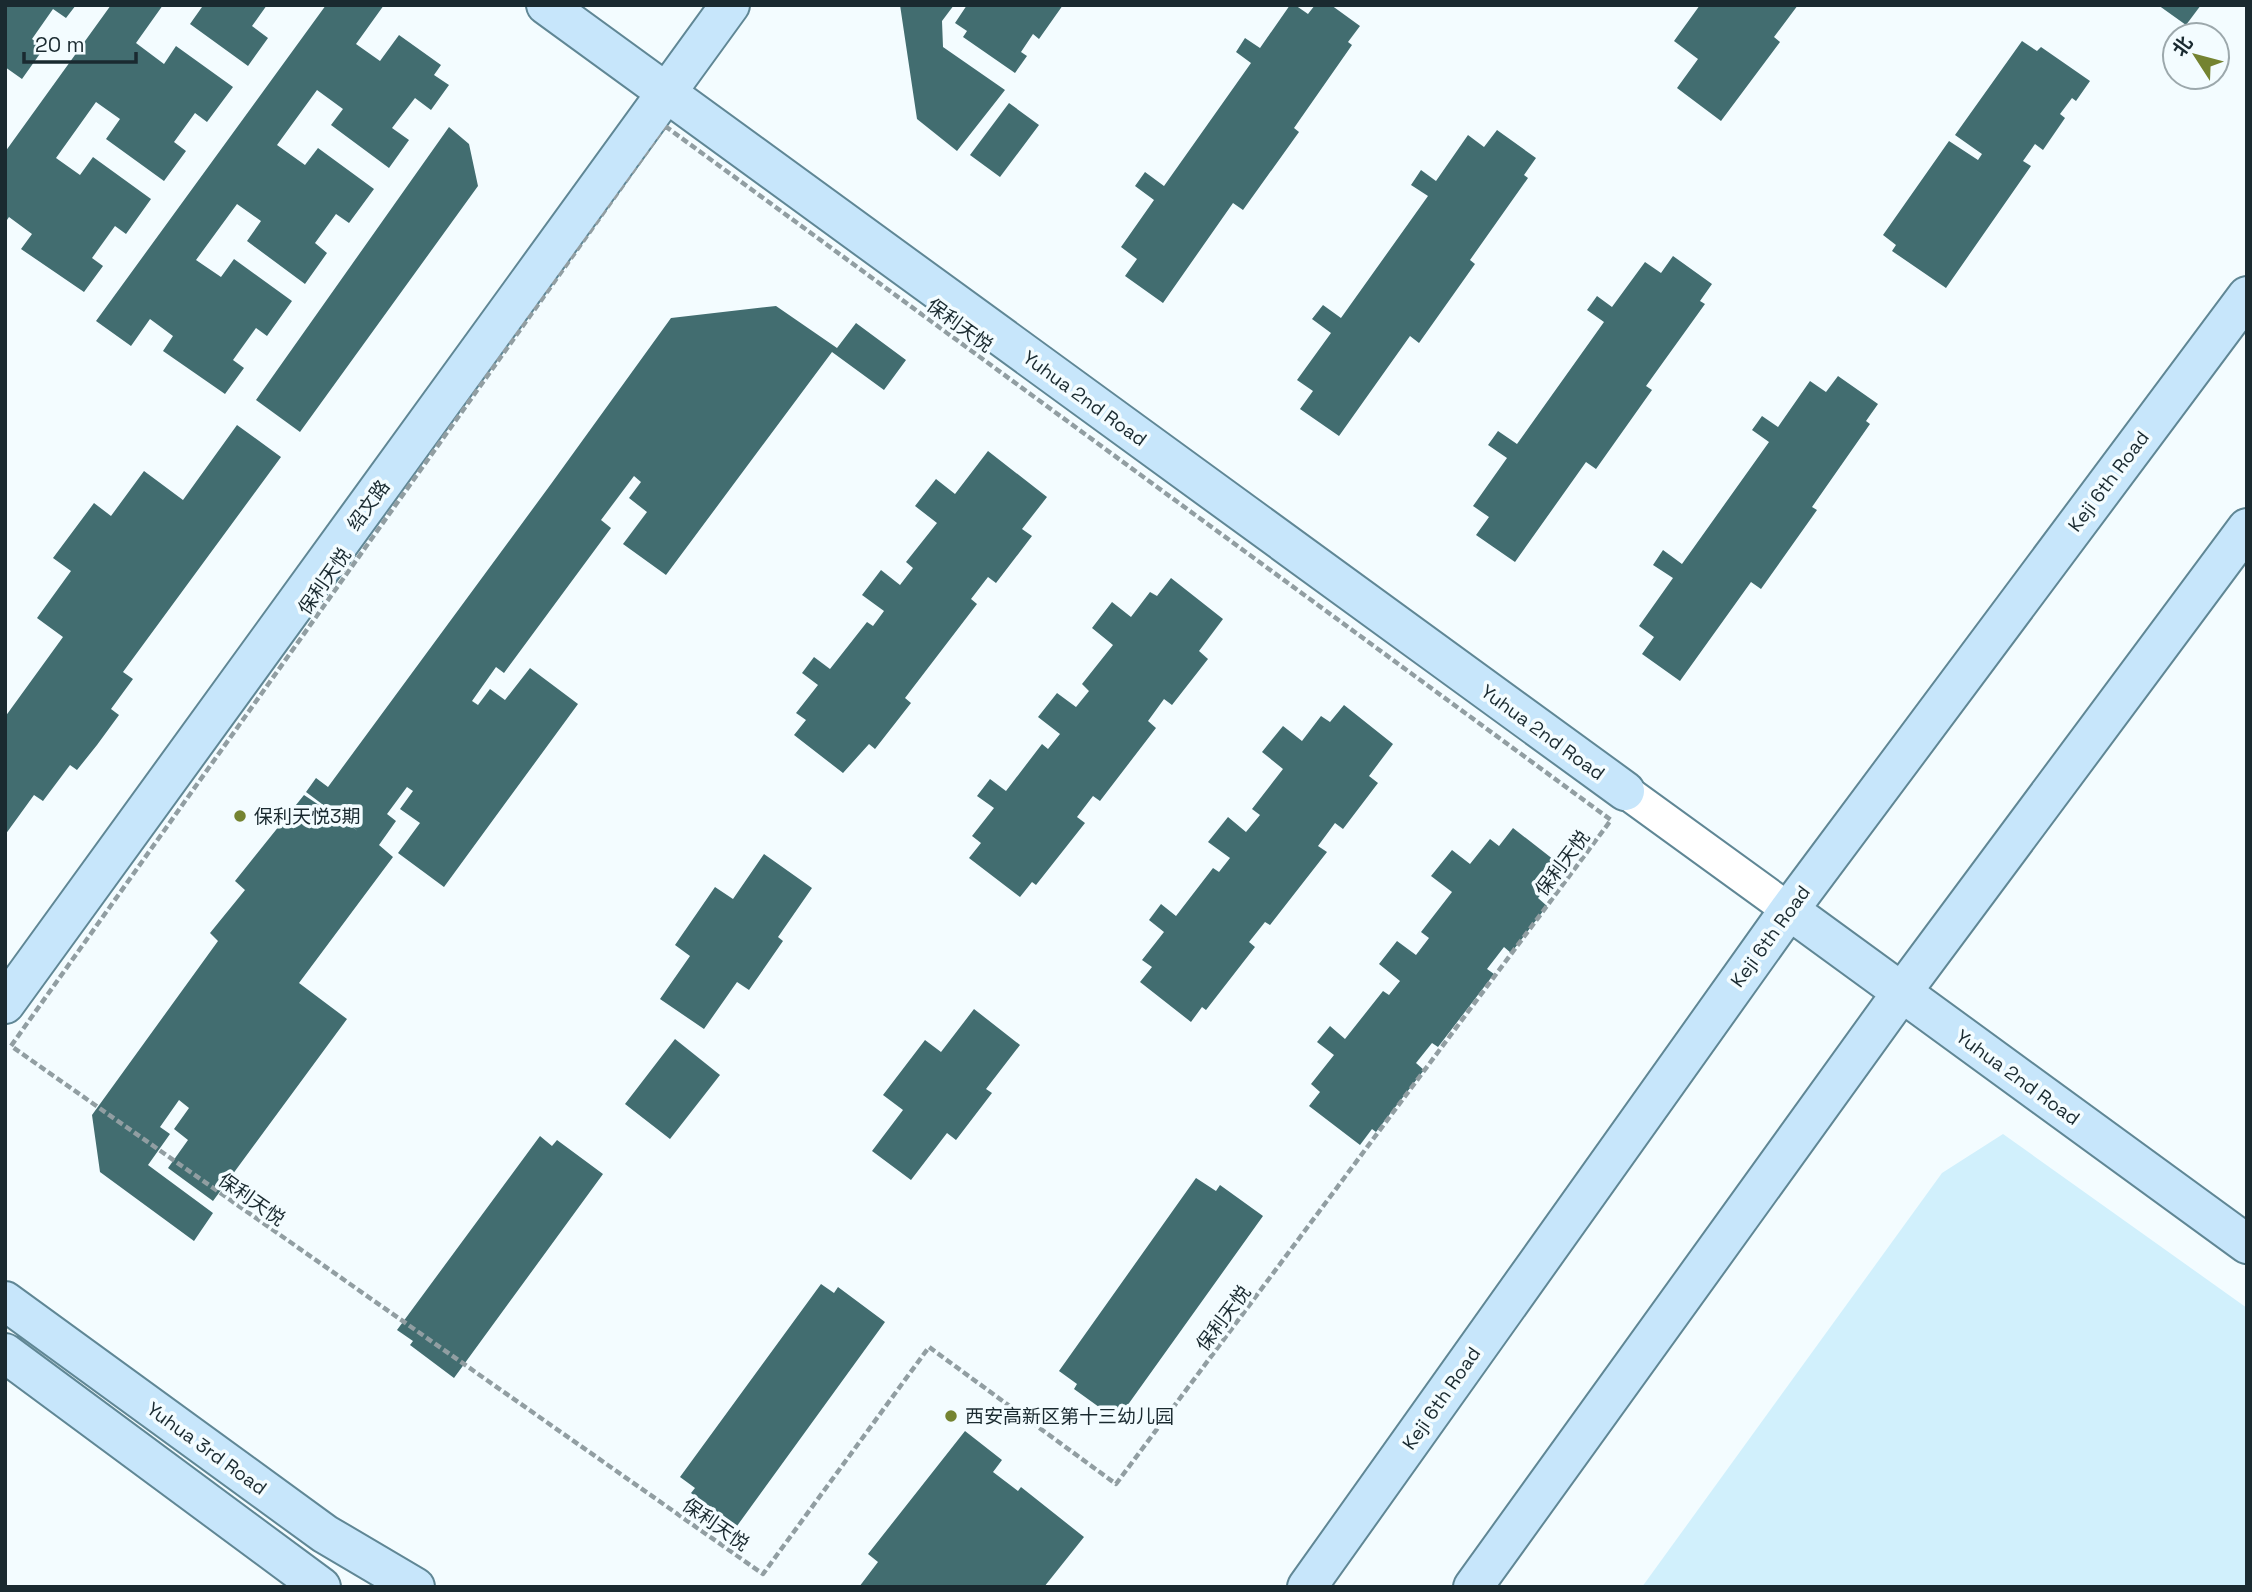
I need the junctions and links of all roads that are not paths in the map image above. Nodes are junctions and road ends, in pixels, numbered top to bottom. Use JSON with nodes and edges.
{"nodes":[{"id":1,"x":546,"y":5,"type":"edge"},
{"id":2,"x":730,"y":5,"type":"edge"},
{"id":3,"x":667,"y":94,"type":"junction"},
{"id":4,"x":2247,"y":296,"type":"edge"},
{"id":5,"x":2247,"y":528,"type":"edge"},
{"id":6,"x":1625,"y":791,"type":"joint"},
{"id":7,"x":1789,"y":910,"type":"junction"},
{"id":8,"x":1902,"y":992,"type":"junction"},
{"id":9,"x":5,"y":1004,"type":"edge"},
{"id":10,"x":2247,"y":1244,"type":"edge"},
{"id":11,"x":5,"y":1301,"type":"edge"},
{"id":12,"x":5,"y":1353,"type":"edge"},
{"id":13,"x":321,"y":1587,"type":"edge"},
{"id":14,"x":415,"y":1587,"type":"edge"},
{"id":15,"x":1307,"y":1587,"type":"edge"},
{"id":16,"x":1473,"y":1587,"type":"edge"}],
"edges":[{"from":1,"to":3,"type":"street","name":"Yuhua 2nd Road"},
{"from":2,"to":3,"type":"street","name":"绍文路"},
{"from":3,"to":6,"type":"street","name":"Yuhua 2nd Road"},
{"from":3,"to":9,"type":"street","name":"绍文路"},
{"from":4,"to":7,"type":"street","name":"Keji 6th Road"},
{"from":5,"to":8,"type":"street"},
{"from":6,"to":7,"type":"street"},
{"from":7,"to":8,"type":"street","name":"Yuhua 2nd Road"},
{"from":7,"to":15,"type":"street","name":"Keji 6th Road"},
{"from":8,"to":10,"type":"street","name":"Yuhua 2nd Road"},
{"from":8,"to":16,"type":"street"},
{"from":11,"to":14,"type":"street","name":"Yuhua 3rd Road"},
{"from":12,"to":13,"type":"street"}]}
